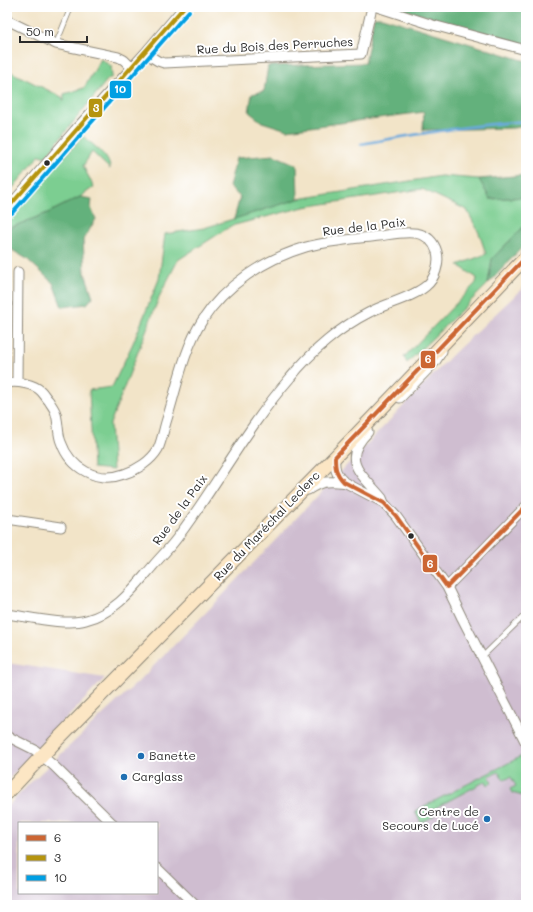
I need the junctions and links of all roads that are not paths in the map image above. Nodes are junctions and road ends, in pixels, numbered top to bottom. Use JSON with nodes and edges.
{"nodes":[{"id":1,"x":71,"y":7,"type":"edge"},
{"id":2,"x":184,"y":7,"type":"edge"},
{"id":3,"x":372,"y":7,"type":"edge"},
{"id":4,"x":377,"y":7,"type":"edge"},
{"id":5,"x":7,"y":20,"type":"edge"},
{"id":6,"x":56,"y":44,"type":"junction"},
{"id":7,"x":526,"y":50,"type":"edge"},
{"id":8,"x":145,"y":53,"type":"junction"},
{"id":9,"x":132,"y":68,"type":"junction"},
{"id":10,"x":7,"y":209,"type":"edge"},
{"id":11,"x":526,"y":257,"type":"edge"},
{"id":12,"x":18,"y":272,"type":"dead end"},
{"id":13,"x":460,"y":325,"type":"junction"},
{"id":14,"x":17,"y":381,"type":"junction"},
{"id":15,"x":7,"y":383,"type":"edge"},
{"id":16,"x":335,"y":457,"type":"junction"},
{"id":17,"x":348,"y":484,"type":"junction"},
{"id":18,"x":295,"y":498,"type":"junction"},
{"id":19,"x":384,"y":503,"type":"junction"},
{"id":20,"x":526,"y":506,"type":"edge"},
{"id":21,"x":7,"y":519,"type":"edge"},
{"id":22,"x":61,"y":527,"type":"dead end"},
{"id":23,"x":447,"y":587,"type":"junction"},
{"id":24,"x":7,"y":614,"type":"edge"},
{"id":25,"x":526,"y":614,"type":"edge"},
{"id":26,"x":482,"y":657,"type":"junction"},
{"id":27,"x":7,"y":736,"type":"edge"},
{"id":28,"x":526,"y":743,"type":"edge"},
{"id":29,"x":43,"y":756,"type":"junction"},
{"id":30,"x":7,"y":793,"type":"edge"},
{"id":31,"x":111,"y":822,"type":"edge"},
{"id":32,"x":158,"y":869,"type":"edge"},
{"id":33,"x":195,"y":905,"type":"edge"}],
"edges":[{"from":1,"to":6,"type":"lane"},
{"from":2,"to":8,"type":"street"},
{"from":3,"to":8,"type":"street","name":"Rue du Bois des Perruches"},
{"from":4,"to":7,"type":"street"},
{"from":5,"to":6,"type":"street"},
{"from":6,"to":9,"type":"street"},
{"from":8,"to":9,"type":"street"},
{"from":9,"to":10,"type":"street"},
{"from":11,"to":13,"type":"main road","name":"Rue du Maréchal Leclerc"},
{"from":12,"to":14,"type":"street"},
{"from":13,"to":16,"type":"main road","name":"Rue du Maréchal Leclerc"},
{"from":13,"to":19,"type":"street"},
{"from":14,"to":15,"type":"street"},
{"from":14,"to":24,"type":"street","name":"Rue de la Paix"},
{"from":16,"to":17,"type":"street"},
{"from":16,"to":18,"type":"main road","name":"Rue du Maréchal Leclerc"},
{"from":17,"to":18,"type":"street"},
{"from":17,"to":19,"type":"street"},
{"from":18,"to":29,"type":"main road","name":"Rue du Maréchal Leclerc"},
{"from":19,"to":23,"type":"street"},
{"from":20,"to":23,"type":"street"},
{"from":21,"to":22,"type":"street"},
{"from":23,"to":26,"type":"street"},
{"from":25,"to":26,"type":"lane"},
{"from":26,"to":28,"type":"street"},
{"from":27,"to":29,"type":"street"},
{"from":29,"to":30,"type":"main road","name":"Rue du Maréchal Leclerc"},
{"from":29,"to":31,"type":"street"},
{"from":32,"to":33,"type":"street"}]}
